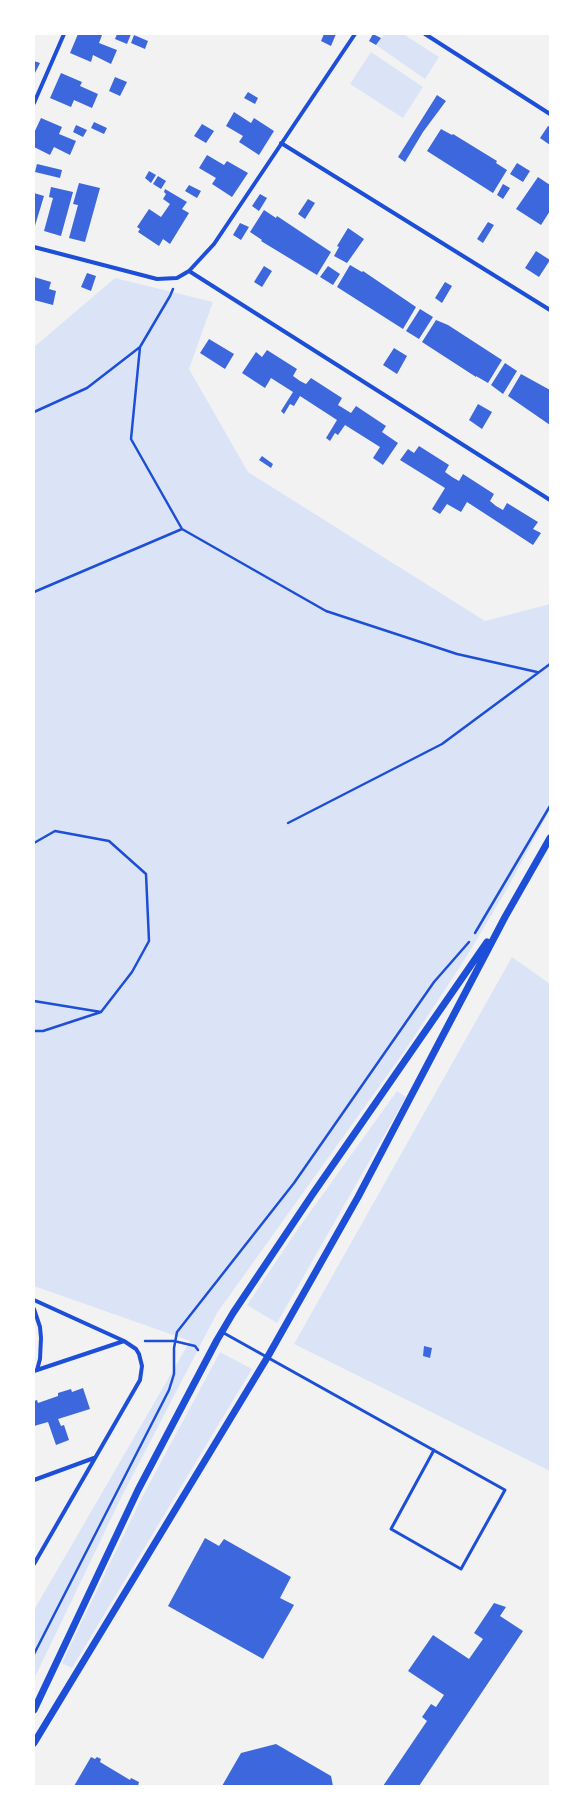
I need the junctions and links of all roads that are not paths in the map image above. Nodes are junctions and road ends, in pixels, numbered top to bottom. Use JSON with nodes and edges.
{"nodes":[{"id":1,"x":64,"y":34,"type":"edge"},
{"id":2,"x":355,"y":34,"type":"edge"},
{"id":3,"x":425,"y":34,"type":"edge"},
{"id":4,"x":34,"y":103,"type":"edge"},
{"id":5,"x":550,"y":114,"type":"edge"},
{"id":6,"x":281,"y":143,"type":"junction"},
{"id":7,"x":34,"y":247,"type":"edge"},
{"id":8,"x":189,"y":271,"type":"junction"},
{"id":9,"x":550,"y":310,"type":"edge"},
{"id":10,"x":550,"y":500,"type":"edge"},
{"id":11,"x":550,"y":838,"type":"edge"},
{"id":12,"x":504,"y":917,"type":"junction"},
{"id":13,"x":34,"y":1300,"type":"edge"},
{"id":14,"x":34,"y":1309,"type":"edge"},
{"id":15,"x":222,"y":1332,"type":"junction"},
{"id":16,"x":124,"y":1341,"type":"junction"},
{"id":17,"x":267,"y":1358,"type":"junction"},
{"id":18,"x":35,"y":1370,"type":"edge"},
{"id":19,"x":434,"y":1450,"type":"junction"},
{"id":20,"x":94,"y":1458,"type":"junction"},
{"id":21,"x":34,"y":1480,"type":"edge"},
{"id":22,"x":34,"y":1564,"type":"edge"},
{"id":23,"x":34,"y":1710,"type":"edge"},
{"id":24,"x":34,"y":1744,"type":"edge"}],
"edges":[{"from":1,"to":4,"type":"street"},
{"from":2,"to":6,"type":"street"},
{"from":3,"to":5,"type":"street"},
{"from":6,"to":8,"type":"street"},
{"from":6,"to":9,"type":"street"},
{"from":7,"to":8,"type":"street"},
{"from":8,"to":10,"type":"street"},
{"from":11,"to":12,"type":"street"},
{"from":12,"to":15,"type":"street"},
{"from":12,"to":17,"type":"street"},
{"from":13,"to":16,"type":"street"},
{"from":14,"to":18,"type":"street"},
{"from":15,"to":17,"type":"lane"},
{"from":15,"to":23,"type":"street"},
{"from":16,"to":18,"type":"street"},
{"from":16,"to":20,"type":"street"},
{"from":17,"to":19,"type":"lane"},
{"from":17,"to":24,"type":"street"},
{"from":19,"to":19,"type":"lane"},
{"from":20,"to":21,"type":"street"},
{"from":20,"to":22,"type":"street"}]}
